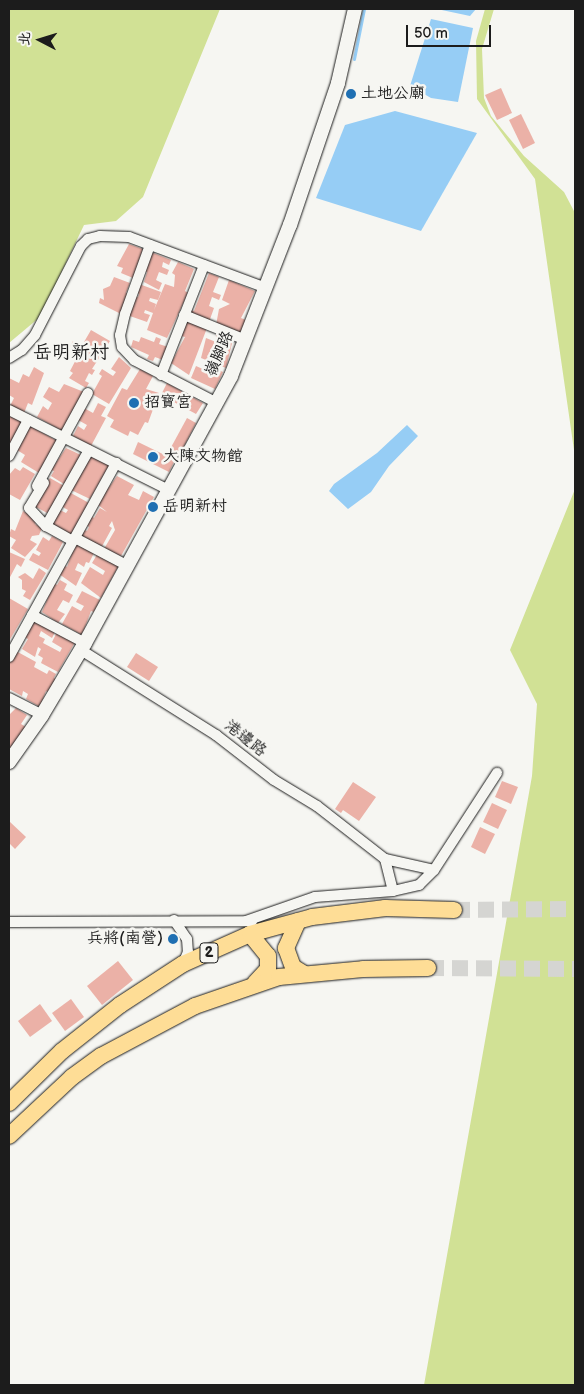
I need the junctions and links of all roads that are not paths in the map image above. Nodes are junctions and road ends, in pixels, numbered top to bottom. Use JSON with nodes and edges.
{"nodes":[{"id":1,"x":355,"y":9,"type":"edge"},
{"id":2,"x":150,"y":245,"type":"junction"},
{"id":3,"x":204,"y":265,"type":"junction"},
{"id":4,"x":266,"y":288,"type":"junction"},
{"id":5,"x":184,"y":315,"type":"junction"},
{"id":6,"x":246,"y":340,"type":"junction"},
{"id":7,"x":9,"y":358,"type":"edge"},
{"id":8,"x":161,"y":375,"type":"junction"},
{"id":9,"x":88,"y":394,"type":"dead end"},
{"id":10,"x":217,"y":403,"type":"junction"},
{"id":11,"x":9,"y":410,"type":"edge"},
{"id":12,"x":28,"y":420,"type":"junction"},
{"id":13,"x":65,"y":438,"type":"junction"},
{"id":14,"x":89,"y":450,"type":"junction"},
{"id":15,"x":9,"y":456,"type":"edge"},
{"id":16,"x":116,"y":464,"type":"junction"},
{"id":17,"x":50,"y":471,"type":"dead end"},
{"id":18,"x":37,"y":486,"type":"dead end"},
{"id":19,"x":169,"y":490,"type":"junction"},
{"id":20,"x":46,"y":526,"type":"junction"},
{"id":21,"x":74,"y":540,"type":"junction"},
{"id":22,"x":128,"y":566,"type":"junction"},
{"id":23,"x":32,"y":615,"type":"junction"},
{"id":24,"x":83,"y":646,"type":"junction"},
{"id":25,"x":9,"y":658,"type":"edge"},
{"id":26,"x":9,"y":698,"type":"edge"},
{"id":27,"x":42,"y":716,"type":"junction"},
{"id":28,"x":9,"y":762,"type":"edge"},
{"id":29,"x":496,"y":773,"type":"dead end"},
{"id":30,"x":385,"y":860,"type":"junction"},
{"id":31,"x":434,"y":870,"type":"junction"},
{"id":32,"x":394,"y":891,"type":"junction"},
{"id":33,"x":454,"y":910,"type":"tunnel mouth"},
{"id":34,"x":174,"y":920,"type":"junction"},
{"id":35,"x":9,"y":922,"type":"edge"},
{"id":36,"x":298,"y":922,"type":"junction"},
{"id":37,"x":248,"y":927,"type":"junction"},
{"id":38,"x":183,"y":964,"type":"junction"},
{"id":39,"x":428,"y":968,"type":"tunnel mouth"},
{"id":40,"x":304,"y":974,"type":"junction"},
{"id":41,"x":255,"y":983,"type":"junction"},
{"id":42,"x":9,"y":1103,"type":"edge"},
{"id":43,"x":9,"y":1136,"type":"edge"}],
"edges":[{"from":1,"to":4,"type":"street","name":"嶺腳路"},
{"from":2,"to":3,"type":"street"},
{"from":2,"to":7,"type":"street"},
{"from":2,"to":8,"type":"street"},
{"from":3,"to":4,"type":"street"},
{"from":3,"to":5,"type":"street"},
{"from":4,"to":6,"type":"street","name":"嶺腳路"},
{"from":5,"to":6,"type":"street"},
{"from":5,"to":8,"type":"street"},
{"from":6,"to":10,"type":"street","name":"嶺腳路"},
{"from":8,"to":10,"type":"street"},
{"from":9,"to":13,"type":"street"},
{"from":10,"to":19,"type":"street","name":"嶺腳路"},
{"from":11,"to":12,"type":"street"},
{"from":12,"to":13,"type":"street"},
{"from":12,"to":15,"type":"street"},
{"from":13,"to":14,"type":"street"},
{"from":13,"to":18,"type":"street"},
{"from":14,"to":16,"type":"street"},
{"from":14,"to":20,"type":"street"},
{"from":16,"to":19,"type":"street"},
{"from":16,"to":21,"type":"street"},
{"from":17,"to":20,"type":"street"},
{"from":19,"to":22,"type":"street","name":"嶺腳路"},
{"from":20,"to":21,"type":"street"},
{"from":21,"to":22,"type":"street"},
{"from":21,"to":23,"type":"street"},
{"from":22,"to":24,"type":"street","name":"嶺腳路"},
{"from":23,"to":24,"type":"street","name":"港邊路"},
{"from":23,"to":25,"type":"street"},
{"from":24,"to":27,"type":"street","name":"嶺腳路"},
{"from":24,"to":30,"type":"street","name":"港邊路"},
{"from":26,"to":27,"type":"street"},
{"from":27,"to":28,"type":"street","name":"嶺腳路"},
{"from":29,"to":31,"type":"street"},
{"from":30,"to":31,"type":"street"},
{"from":30,"to":32,"type":"street"},
{"from":31,"to":32,"type":"street"},
{"from":32,"to":37,"type":"street"},
{"from":33,"to":36,"type":"main road","number":"2"},
{"from":34,"to":35,"type":"street"},
{"from":34,"to":37,"type":"street"},
{"from":34,"to":38,"type":"street"},
{"from":36,"to":37,"type":"main road","number":"2"},
{"from":36,"to":40,"type":"main road"},
{"from":37,"to":38,"type":"main road","number":"2"},
{"from":37,"to":41,"type":"main road"},
{"from":38,"to":42,"type":"main road","number":"2"},
{"from":39,"to":40,"type":"main road"},
{"from":40,"to":41,"type":"main road"},
{"from":41,"to":43,"type":"main road"}]}
